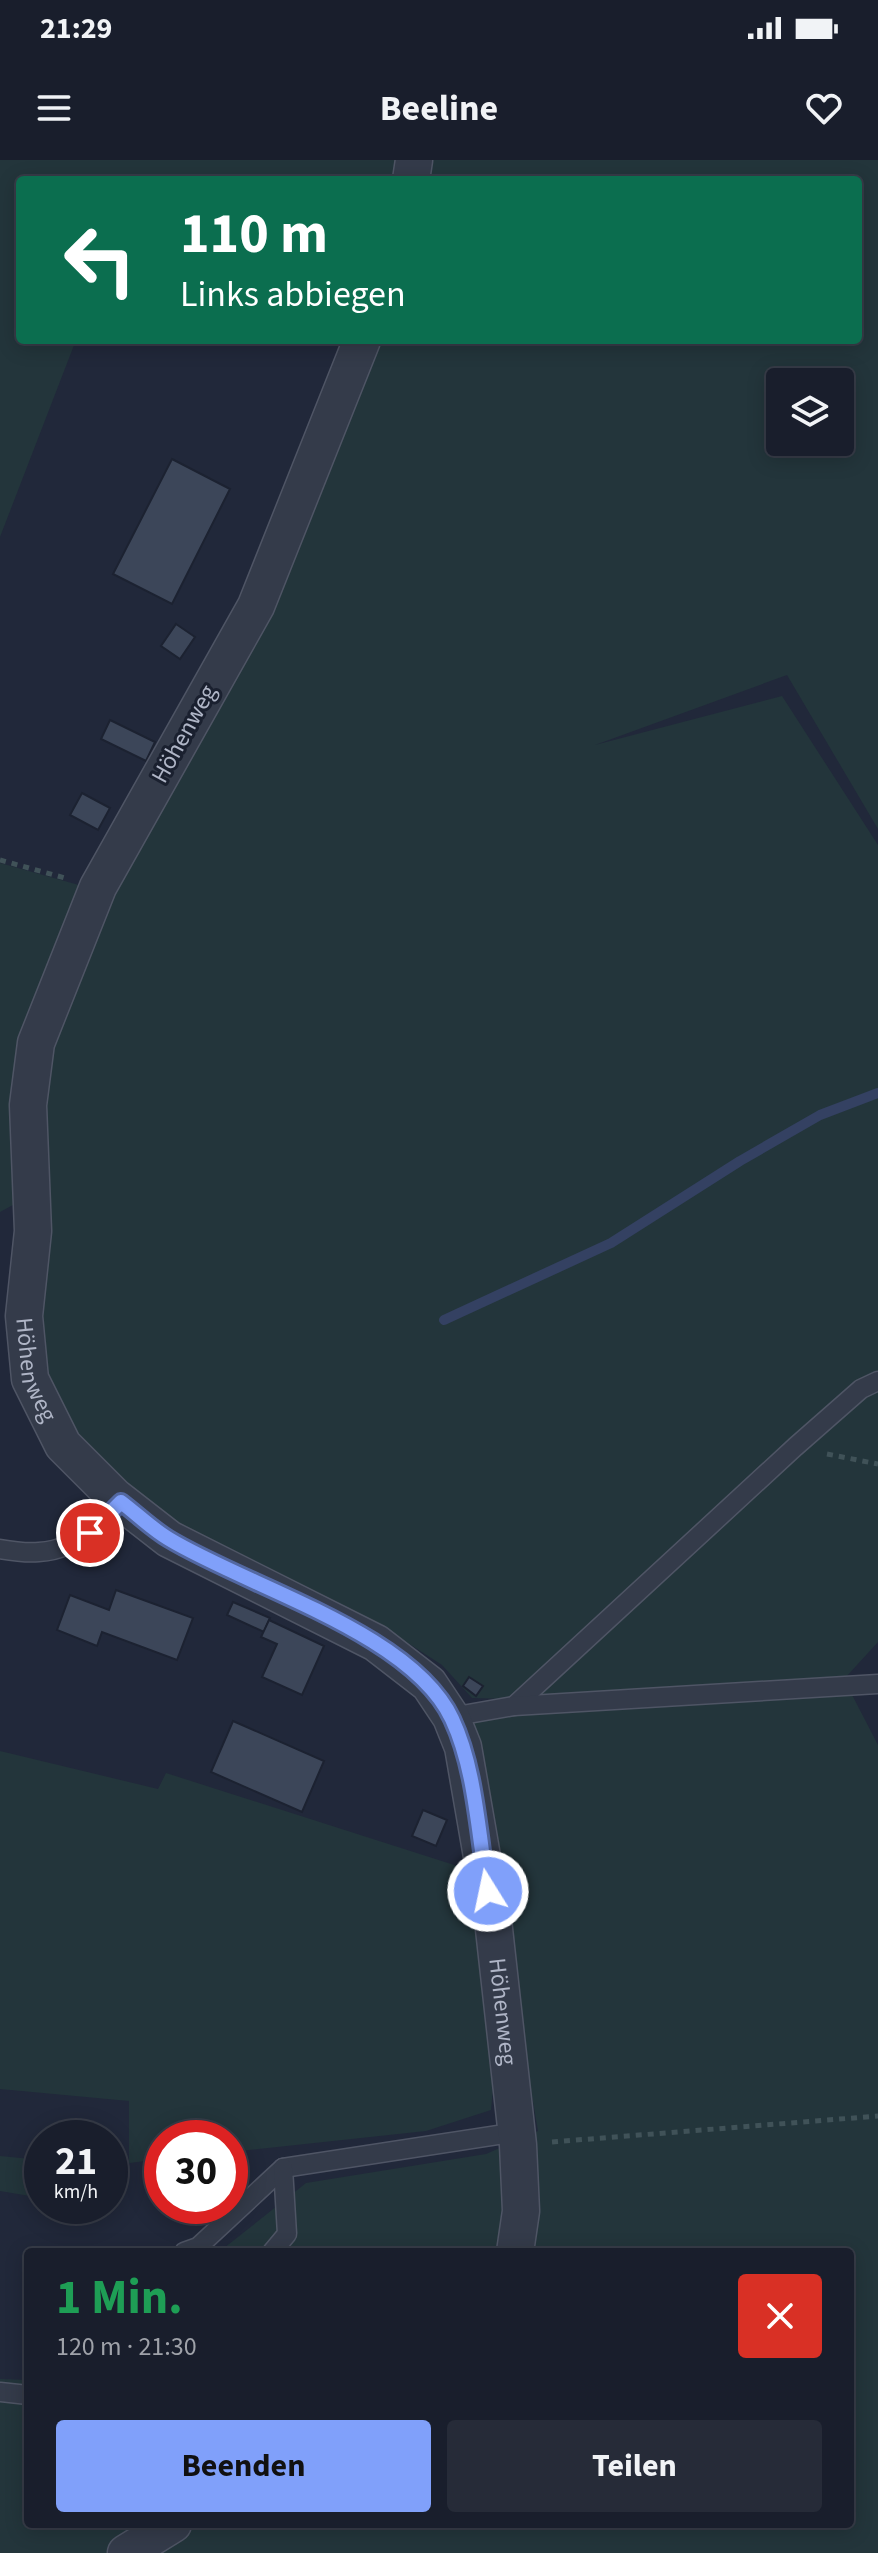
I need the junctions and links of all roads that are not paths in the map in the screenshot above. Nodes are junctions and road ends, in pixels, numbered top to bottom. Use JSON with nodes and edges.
{"nodes":[{"id":1,"x":360,"y":344,"type":"edge"},
{"id":2,"x":878,"y":1381,"type":"edge"},
{"id":3,"x":121,"y":1502,"type":"junction"},
{"id":4,"x":0,"y":1549,"type":"edge"},
{"id":5,"x":878,"y":1684,"type":"edge"},
{"id":6,"x":514,"y":1706,"type":"junction"},
{"id":7,"x":451,"y":1717,"type":"junction"},
{"id":8,"x":518,"y":2138,"type":"junction"},
{"id":9,"x":283,"y":2168,"type":"junction"},
{"id":10,"x":195,"y":2248,"type":"edge"},
{"id":11,"x":275,"y":2248,"type":"edge"},
{"id":12,"x":516,"y":2248,"type":"edge"},
{"id":13,"x":0,"y":2392,"type":"edge"},
{"id":14,"x":24,"y":2395,"type":"edge"},
{"id":15,"x":167,"y":2528,"type":"edge"},
{"id":16,"x":126,"y":2553,"type":"edge"}],
"edges":[{"from":1,"to":3,"type":"street","name":"Höhenweg"},
{"from":2,"to":6,"type":"lane"},
{"from":3,"to":4,"type":"lane"},
{"from":3,"to":7,"type":"street","name":"Höhenweg"},
{"from":5,"to":6,"type":"lane"},
{"from":6,"to":7,"type":"lane"},
{"from":7,"to":8,"type":"street","name":"Höhenweg"},
{"from":8,"to":9,"type":"lane"},
{"from":8,"to":12,"type":"street","name":"Höhenweg"},
{"from":9,"to":10,"type":"lane"},
{"from":9,"to":11,"type":"lane"},
{"from":13,"to":14,"type":"lane"},
{"from":15,"to":16,"type":"street"}]}
